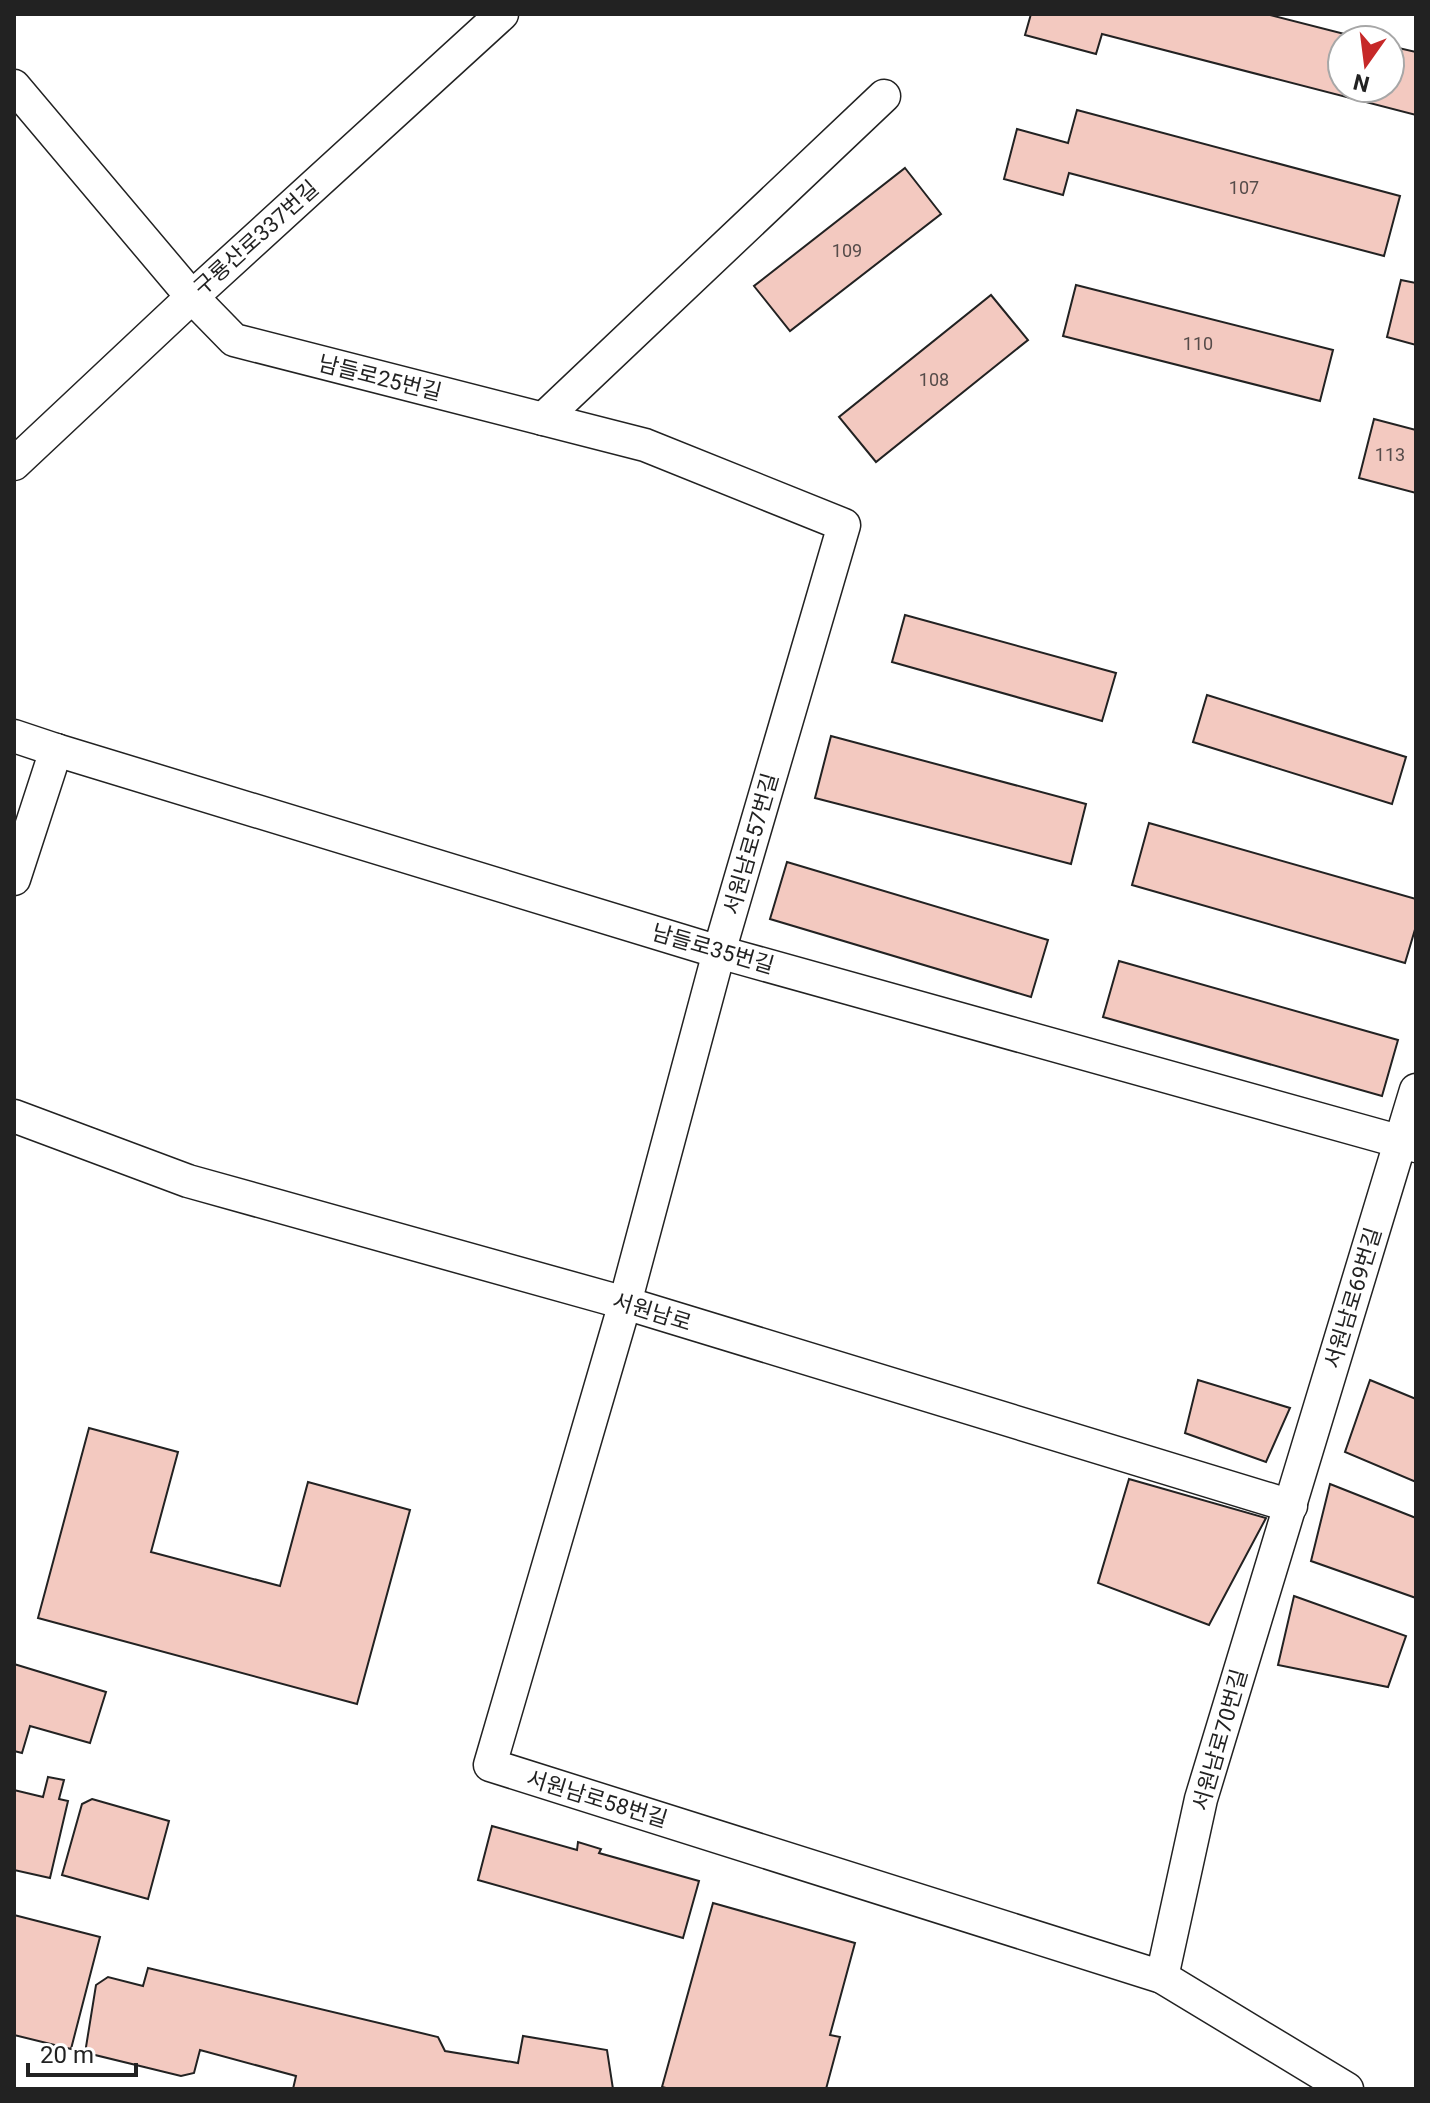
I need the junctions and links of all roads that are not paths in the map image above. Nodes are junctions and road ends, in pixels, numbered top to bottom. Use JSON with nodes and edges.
{"nodes":[{"id":1,"x":502,"y":14,"type":"edge"},
{"id":2,"x":14,"y":86,"type":"edge"},
{"id":3,"x":884,"y":96,"type":"dead end"},
{"id":4,"x":192,"y":297,"type":"junction"},
{"id":5,"x":543,"y":419,"type":"junction"},
{"id":6,"x":14,"y":464,"type":"edge"},
{"id":7,"x":844,"y":525,"type":"joint"},
{"id":8,"x":14,"y":736,"type":"edge"},
{"id":9,"x":56,"y":750,"type":"junction"},
{"id":10,"x":14,"y":879,"type":"edge"},
{"id":11,"x":719,"y":952,"type":"junction"},
{"id":12,"x":1416,"y":1090,"type":"edge"},
{"id":13,"x":14,"y":1116,"type":"edge"},
{"id":14,"x":1408,"y":1144,"type":"edge"},
{"id":15,"x":625,"y":1303,"type":"junction"},
{"id":16,"x":1291,"y":1506,"type":"junction"},
{"id":17,"x":1162,"y":1977,"type":"junction"},
{"id":18,"x":1347,"y":2089,"type":"edge"}],
"edges":[{"from":1,"to":4,"type":"street","name":"구룡산로337번길"},
{"from":2,"to":4,"type":"street","name":"남들로25번길"},
{"from":3,"to":5,"type":"street"},
{"from":4,"to":5,"type":"street","name":"남들로25번길"},
{"from":4,"to":6,"type":"street","name":"구룡산로337번길"},
{"from":5,"to":7,"type":"street","name":"남들로25번길"},
{"from":7,"to":11,"type":"street","name":"서원남로57번길"},
{"from":8,"to":9,"type":"street","name":"남들로35번길"},
{"from":9,"to":10,"type":"street"},
{"from":9,"to":11,"type":"street","name":"남들로35번길"},
{"from":11,"to":14,"type":"street","name":"남들로35번길"},
{"from":11,"to":15,"type":"street","name":"서원남로57번길"},
{"from":12,"to":14,"type":"street","name":"서원남로69번길"},
{"from":13,"to":15,"type":"street","name":"서원남로"},
{"from":14,"to":16,"type":"street","name":"서원남로69번길"},
{"from":15,"to":16,"type":"street","name":"서원남로"},
{"from":15,"to":17,"type":"street","name":"서원남로58번길"},
{"from":16,"to":17,"type":"street","name":"서원남로70번길"},
{"from":17,"to":18,"type":"street"}]}
